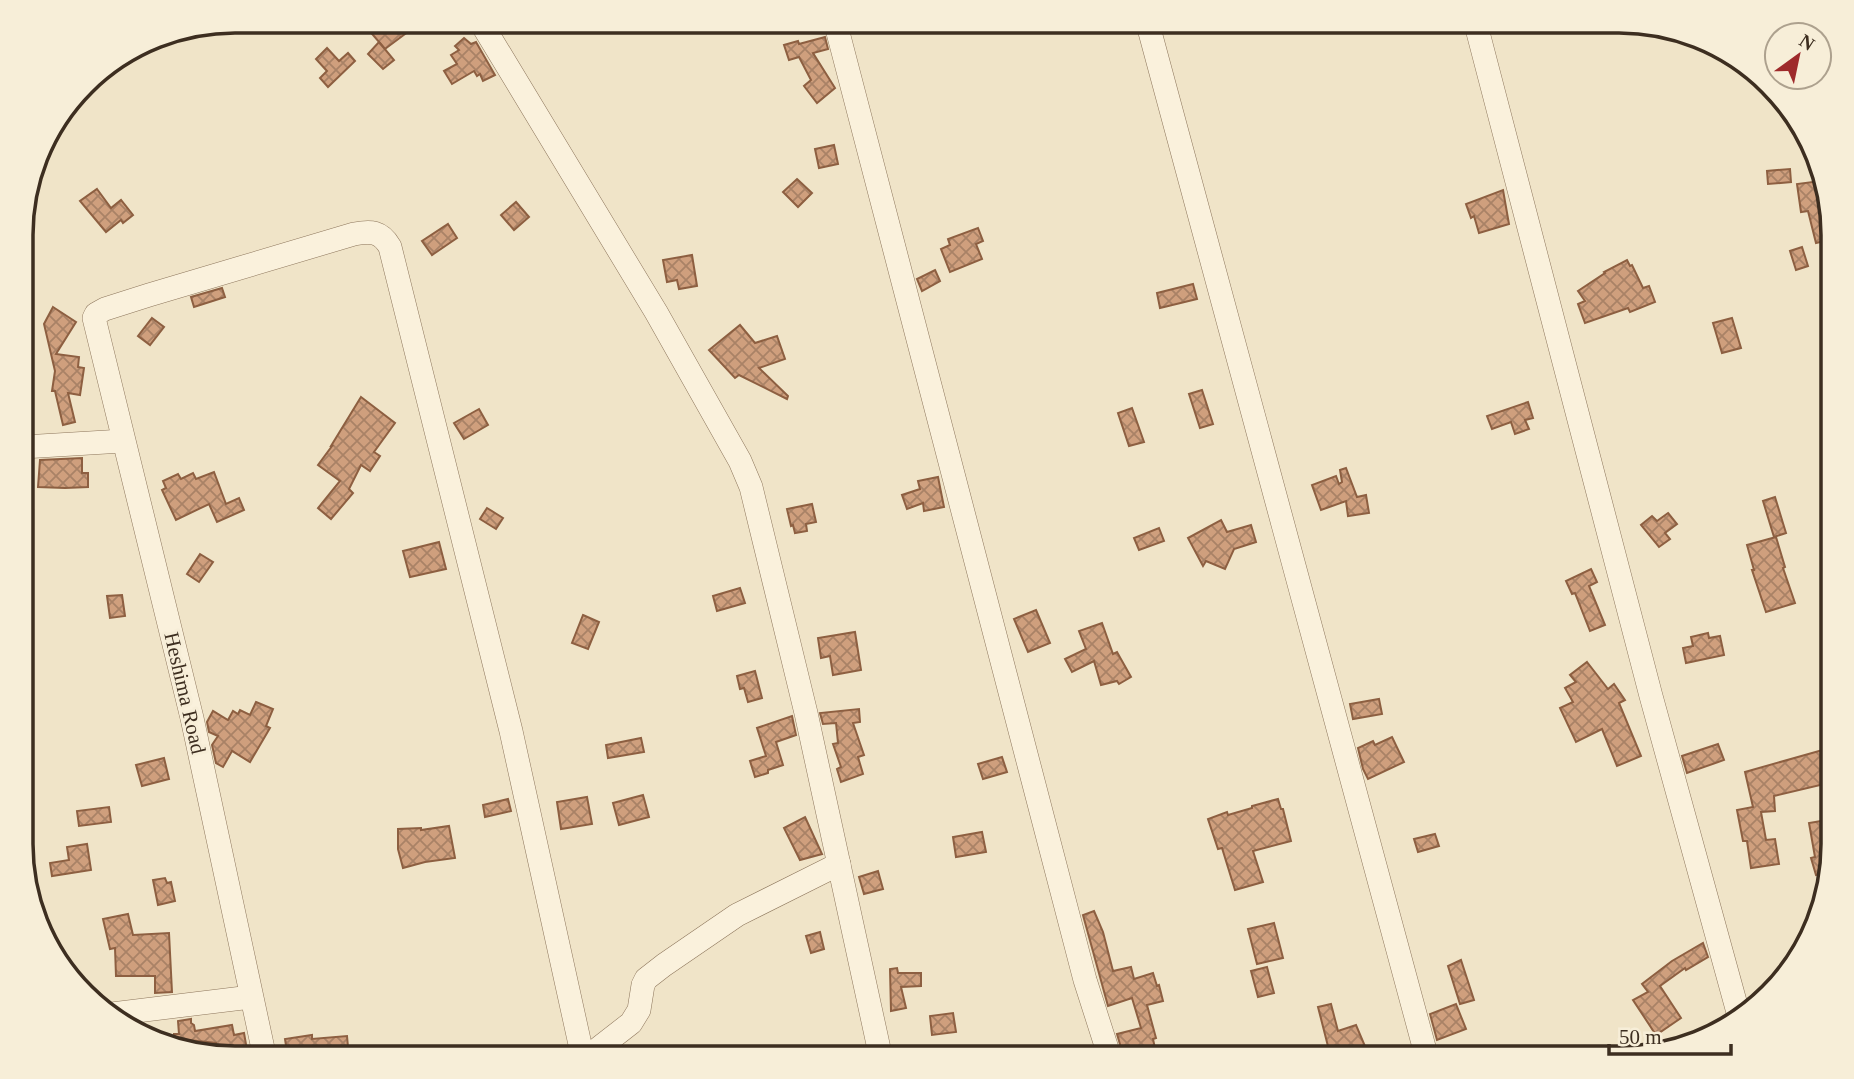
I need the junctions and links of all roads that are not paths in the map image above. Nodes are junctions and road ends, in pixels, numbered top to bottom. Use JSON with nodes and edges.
{"nodes":[{"id":1,"x":487,"y":33,"type":"edge"},
{"id":2,"x":838,"y":33,"type":"edge"},
{"id":3,"x":1150,"y":33,"type":"edge"},
{"id":4,"x":1478,"y":33,"type":"edge"},
{"id":5,"x":123,"y":441,"type":"junction"},
{"id":6,"x":33,"y":446,"type":"edge"},
{"id":7,"x":839,"y":864,"type":"junction"},
{"id":8,"x":251,"y":997,"type":"junction"},
{"id":9,"x":1737,"y":1007,"type":"edge"},
{"id":10,"x":124,"y":1012,"type":"edge"},
{"id":11,"x":1106,"y":1045,"type":"edge"},
{"id":12,"x":1424,"y":1045,"type":"edge"},
{"id":13,"x":262,"y":1046,"type":"edge"},
{"id":14,"x":581,"y":1046,"type":"edge"},
{"id":15,"x":600,"y":1046,"type":"edge"},
{"id":16,"x":878,"y":1046,"type":"edge"}],
"edges":[{"from":1,"to":7,"type":"street"},
{"from":2,"to":11,"type":"street"},
{"from":3,"to":12,"type":"street"},
{"from":4,"to":9,"type":"street"},
{"from":5,"to":6,"type":"street"},
{"from":5,"to":8,"type":"street","name":"Heshima Road"},
{"from":5,"to":14,"type":"street","name":"Heshima Road"},
{"from":7,"to":15,"type":"street"},
{"from":7,"to":16,"type":"street"},
{"from":8,"to":10,"type":"street"},
{"from":8,"to":13,"type":"street","name":"Heshima Road"}]}
